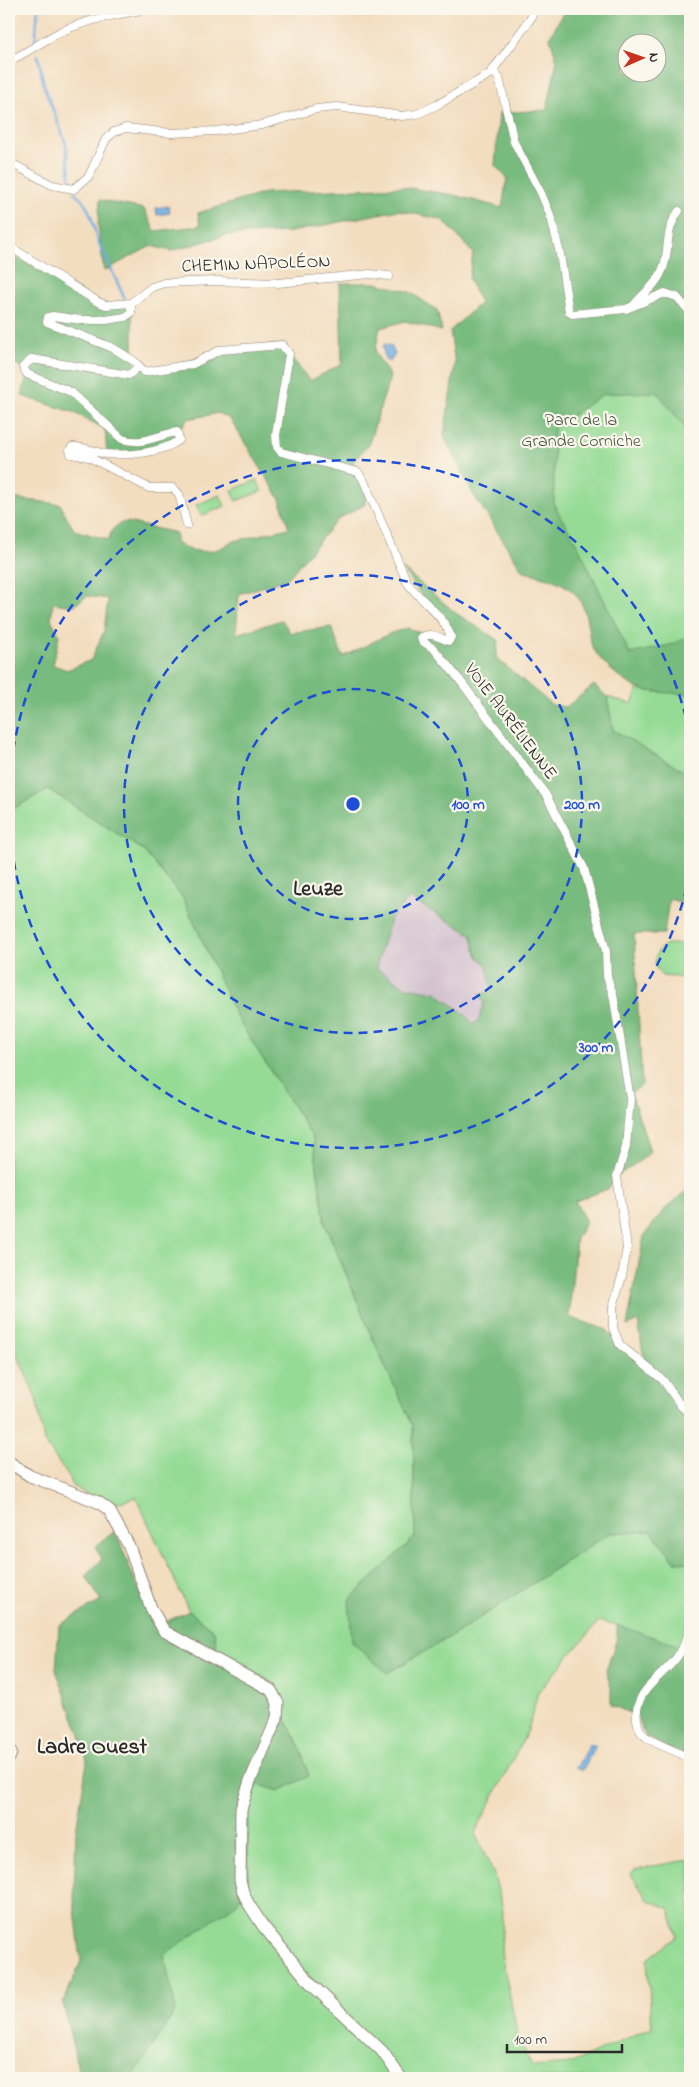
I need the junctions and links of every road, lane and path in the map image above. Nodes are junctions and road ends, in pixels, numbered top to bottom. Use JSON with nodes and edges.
{"nodes":[{"id":1,"x":150,"y":9,"type":"edge"},
{"id":2,"x":534,"y":9,"type":"edge"},
{"id":3,"x":9,"y":61,"type":"edge"},
{"id":4,"x":490,"y":74,"type":"junction"},
{"id":5,"x":9,"y":162,"type":"edge"},
{"id":6,"x":679,"y":211,"type":"dead end"},
{"id":7,"x":9,"y":246,"type":"edge"},
{"id":8,"x":389,"y":276,"type":"dead end"},
{"id":9,"x":131,"y":303,"type":"junction"},
{"id":10,"x":635,"y":307,"type":"junction"},
{"id":11,"x":690,"y":312,"type":"edge"},
{"id":12,"x":138,"y":367,"type":"junction"},
{"id":13,"x":187,"y":525,"type":"dead end"},
{"id":14,"x":690,"y":1415,"type":"edge"},
{"id":15,"x":9,"y":1462,"type":"edge"},
{"id":16,"x":690,"y":1629,"type":"edge"},
{"id":17,"x":9,"y":1747,"type":"edge"},
{"id":18,"x":9,"y":1758,"type":"edge"},
{"id":19,"x":690,"y":1760,"type":"edge"},
{"id":20,"x":401,"y":2078,"type":"edge"}],
"edges":[{"from":1,"to":3,"type":"street"},
{"from":2,"to":4,"type":"street"},
{"from":4,"to":5,"type":"street"},
{"from":4,"to":10,"type":"street"},
{"from":6,"to":10,"type":"street"},
{"from":7,"to":9,"type":"street"},
{"from":8,"to":9,"type":"street","name":"CHEMIN NAPOLÉON"},
{"from":9,"to":12,"type":"street","name":"CHEMIN NAPOLÉON"},
{"from":10,"to":11,"type":"street"},
{"from":12,"to":13,"type":"street"},
{"from":12,"to":14,"type":"street","name":"VOIE AURÉLIENNE"},
{"from":15,"to":20,"type":"main road"},
{"from":16,"to":19,"type":"street"},
{"from":17,"to":18,"type":"main road"}]}
